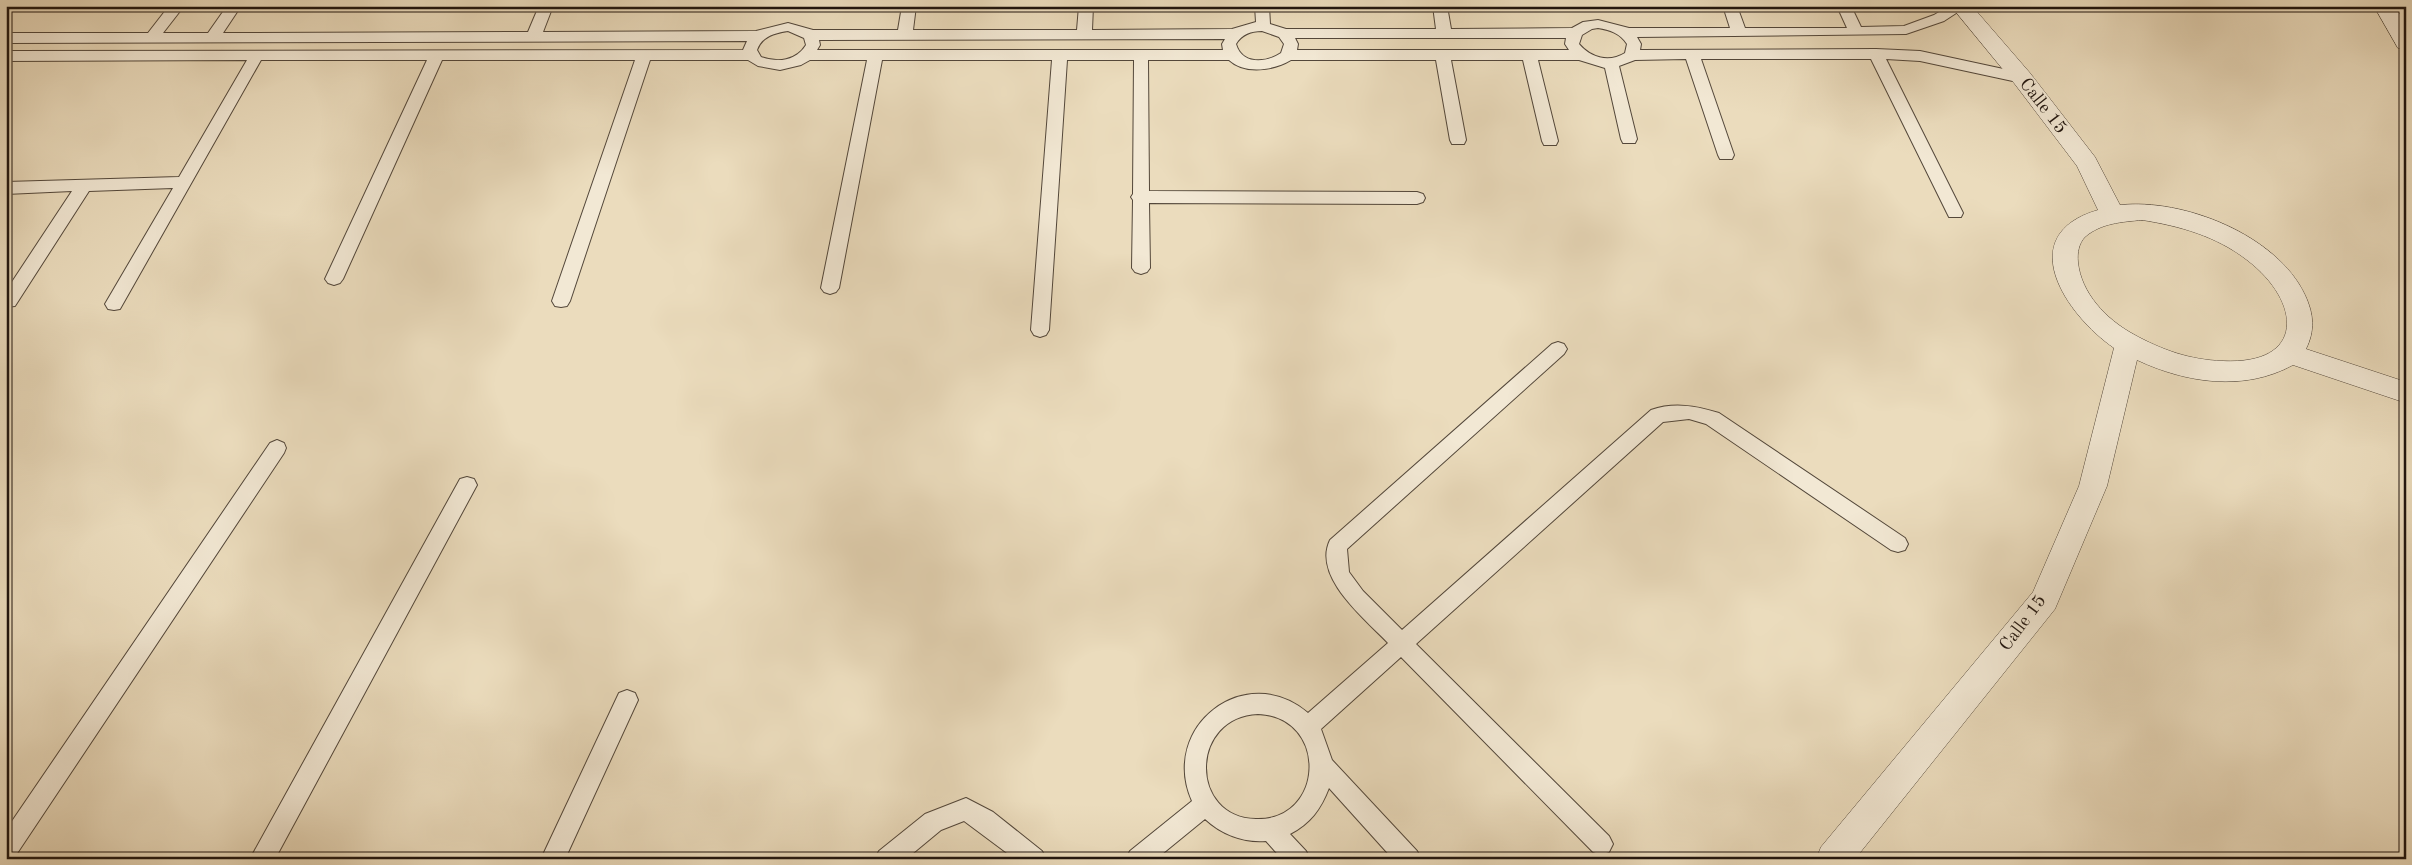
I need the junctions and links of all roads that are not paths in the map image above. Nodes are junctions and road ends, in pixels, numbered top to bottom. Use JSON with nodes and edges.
{"nodes":[{"id":1,"x":177,"y":6,"type":"edge"},
{"id":2,"x":234,"y":6,"type":"edge"},
{"id":3,"x":546,"y":6,"type":"edge"},
{"id":4,"x":909,"y":6,"type":"edge"},
{"id":5,"x":1086,"y":6,"type":"edge"},
{"id":6,"x":1262,"y":6,"type":"edge"},
{"id":7,"x":1440,"y":6,"type":"edge"},
{"id":8,"x":1730,"y":6,"type":"edge"},
{"id":9,"x":1844,"y":6,"type":"edge"},
{"id":10,"x":1961,"y":6,"type":"edge"},
{"id":11,"x":2384,"y":6,"type":"edge"},
{"id":12,"x":1263,"y":26,"type":"junction"},
{"id":13,"x":1739,"y":32,"type":"junction"},
{"id":14,"x":1856,"y":32,"type":"junction"},
{"id":15,"x":1444,"y":33,"type":"junction"},
{"id":16,"x":1575,"y":33,"type":"junction"},
{"id":17,"x":1626,"y":33,"type":"junction"},
{"id":18,"x":1084,"y":34,"type":"junction"},
{"id":19,"x":1235,"y":34,"type":"junction"},
{"id":20,"x":1284,"y":34,"type":"junction"},
{"id":21,"x":811,"y":35,"type":"junction"},
{"id":22,"x":905,"y":35,"type":"junction"},
{"id":23,"x":534,"y":36,"type":"junction"},
{"id":24,"x":760,"y":36,"type":"junction"},
{"id":25,"x":214,"y":37,"type":"junction"},
{"id":26,"x":6,"y":38,"type":"edge"},
{"id":27,"x":152,"y":38,"type":"junction"},
{"id":28,"x":2406,"y":44,"type":"edge"},
{"id":29,"x":1632,"y":54,"type":"junction"},
{"id":30,"x":1876,"y":54,"type":"junction"},
{"id":31,"x":257,"y":55,"type":"junction"},
{"id":32,"x":437,"y":55,"type":"junction"},
{"id":33,"x":644,"y":55,"type":"junction"},
{"id":34,"x":752,"y":55,"type":"junction"},
{"id":35,"x":807,"y":55,"type":"junction"},
{"id":36,"x":875,"y":55,"type":"junction"},
{"id":37,"x":1060,"y":55,"type":"junction"},
{"id":38,"x":1141,"y":55,"type":"junction"},
{"id":39,"x":1233,"y":55,"type":"junction"},
{"id":40,"x":1288,"y":55,"type":"junction"},
{"id":41,"x":1443,"y":55,"type":"junction"},
{"id":42,"x":1529,"y":55,"type":"junction"},
{"id":43,"x":1581,"y":55,"type":"junction"},
{"id":44,"x":1692,"y":55,"type":"junction"},
{"id":45,"x":6,"y":56,"type":"edge"},
{"id":46,"x":1611,"y":63,"type":"junction"},
{"id":47,"x":2022,"y":78,"type":"junction"},
{"id":48,"x":1629,"y":139,"type":"dead end"},
{"id":49,"x":1458,"y":140,"type":"dead end"},
{"id":50,"x":1550,"y":141,"type":"dead end"},
{"id":51,"x":1726,"y":155,"type":"dead end"},
{"id":52,"x":184,"y":182,"type":"junction"},
{"id":53,"x":84,"y":186,"type":"junction"},
{"id":54,"x":6,"y":188,"type":"edge"},
{"id":55,"x":1139,"y":198,"type":"junction"},
{"id":56,"x":1417,"y":198,"type":"dead end"},
{"id":57,"x":1955,"y":213,"type":"dead end"},
{"id":58,"x":2112,"y":214,"type":"junction"},
{"id":59,"x":1141,"y":268,"type":"dead end"},
{"id":60,"x":334,"y":279,"type":"dead end"},
{"id":61,"x":830,"y":288,"type":"dead end"},
{"id":62,"x":9,"y":301,"type":"dead end"},
{"id":63,"x":561,"y":301,"type":"dead end"},
{"id":64,"x":114,"y":304,"type":"dead end"},
{"id":65,"x":1040,"y":330,"type":"dead end"},
{"id":66,"x":2128,"y":343,"type":"junction"},
{"id":67,"x":1558,"y":349,"type":"dead end"},
{"id":68,"x":2289,"y":354,"type":"junction"},
{"id":69,"x":2406,"y":393,"type":"edge"},
{"id":70,"x":277,"y":448,"type":"dead end"},
{"id":71,"x":468,"y":485,"type":"dead end"},
{"id":72,"x":1898,"y":544,"type":"dead end"},
{"id":73,"x":1404,"y":643,"type":"junction"},
{"id":74,"x":627,"y":700,"type":"dead end"},
{"id":75,"x":1308,"y":727,"type":"junction"},
{"id":76,"x":1324,"y":767,"type":"junction"},
{"id":77,"x":1206,"y":804,"type":"junction"},
{"id":78,"x":1269,"y":828,"type":"junction"},
{"id":79,"x":1601,"y":844,"type":"dead end"},
{"id":80,"x":6,"y":850,"type":"edge"},
{"id":81,"x":1152,"y":855,"type":"edge"},
{"id":82,"x":262,"y":859,"type":"edge"},
{"id":83,"x":553,"y":859,"type":"edge"},
{"id":84,"x":887,"y":859,"type":"edge"},
{"id":85,"x":1034,"y":859,"type":"edge"},
{"id":86,"x":1298,"y":859,"type":"edge"},
{"id":87,"x":1409,"y":859,"type":"edge"},
{"id":88,"x":1833,"y":859,"type":"edge"}],
"edges":[{"from":1,"to":27,"type":"lane"},
{"from":2,"to":25,"type":"lane"},
{"from":3,"to":23,"type":"lane"},
{"from":4,"to":22,"type":"lane"},
{"from":5,"to":18,"type":"lane"},
{"from":6,"to":12,"type":"lane"},
{"from":7,"to":15,"type":"lane"},
{"from":8,"to":13,"type":"lane"},
{"from":9,"to":14,"type":"lane"},
{"from":10,"to":14,"type":"lane"},
{"from":10,"to":47,"type":"street","name":"Calle 15"},
{"from":11,"to":28,"type":"street"},
{"from":12,"to":19,"type":"lane"},
{"from":12,"to":20,"type":"lane"},
{"from":13,"to":14,"type":"lane"},
{"from":13,"to":17,"type":"lane"},
{"from":15,"to":16,"type":"lane"},
{"from":15,"to":20,"type":"lane"},
{"from":16,"to":17,"type":"lane"},
{"from":16,"to":43,"type":"lane"},
{"from":17,"to":29,"type":"lane"},
{"from":18,"to":19,"type":"lane"},
{"from":18,"to":22,"type":"lane"},
{"from":19,"to":39,"type":"lane"},
{"from":20,"to":40,"type":"lane"},
{"from":21,"to":22,"type":"lane"},
{"from":21,"to":24,"type":"lane"},
{"from":21,"to":35,"type":"lane"},
{"from":23,"to":24,"type":"lane"},
{"from":23,"to":25,"type":"lane"},
{"from":24,"to":34,"type":"lane"},
{"from":25,"to":27,"type":"lane"},
{"from":26,"to":27,"type":"lane"},
{"from":29,"to":44,"type":"lane"},
{"from":29,"to":46,"type":"lane"},
{"from":30,"to":44,"type":"lane"},
{"from":30,"to":47,"type":"lane"},
{"from":30,"to":57,"type":"lane"},
{"from":31,"to":32,"type":"lane"},
{"from":31,"to":45,"type":"lane"},
{"from":31,"to":52,"type":"lane"},
{"from":32,"to":33,"type":"lane"},
{"from":32,"to":60,"type":"lane"},
{"from":33,"to":34,"type":"lane"},
{"from":33,"to":63,"type":"lane"},
{"from":34,"to":35,"type":"lane"},
{"from":35,"to":36,"type":"lane"},
{"from":36,"to":37,"type":"lane"},
{"from":36,"to":61,"type":"lane"},
{"from":37,"to":38,"type":"lane"},
{"from":37,"to":65,"type":"lane"},
{"from":38,"to":39,"type":"lane"},
{"from":38,"to":55,"type":"lane"},
{"from":39,"to":40,"type":"lane"},
{"from":40,"to":41,"type":"lane"},
{"from":41,"to":42,"type":"lane"},
{"from":41,"to":49,"type":"lane"},
{"from":42,"to":43,"type":"lane"},
{"from":42,"to":50,"type":"lane"},
{"from":43,"to":46,"type":"lane"},
{"from":44,"to":51,"type":"lane"},
{"from":46,"to":48,"type":"lane"},
{"from":47,"to":58,"type":"street","name":"Calle 15"},
{"from":52,"to":53,"type":"lane"},
{"from":52,"to":64,"type":"lane"},
{"from":53,"to":54,"type":"lane"},
{"from":53,"to":62,"type":"lane"},
{"from":55,"to":56,"type":"lane"},
{"from":55,"to":59,"type":"lane"},
{"from":58,"to":66,"type":"street"},
{"from":58,"to":68,"type":"street"},
{"from":66,"to":68,"type":"street"},
{"from":66,"to":88,"type":"street","name":"Calle 15"},
{"from":67,"to":73,"type":"lane"},
{"from":68,"to":69,"type":"street"},
{"from":70,"to":80,"type":"lane"},
{"from":71,"to":82,"type":"lane"},
{"from":72,"to":73,"type":"lane"},
{"from":73,"to":75,"type":"lane"},
{"from":73,"to":79,"type":"lane"},
{"from":74,"to":83,"type":"lane"},
{"from":75,"to":76,"type":"lane"},
{"from":75,"to":77,"type":"lane"},
{"from":76,"to":78,"type":"lane"},
{"from":76,"to":87,"type":"lane"},
{"from":77,"to":78,"type":"lane"},
{"from":77,"to":81,"type":"lane"},
{"from":78,"to":86,"type":"lane"},
{"from":84,"to":85,"type":"lane"}]}
